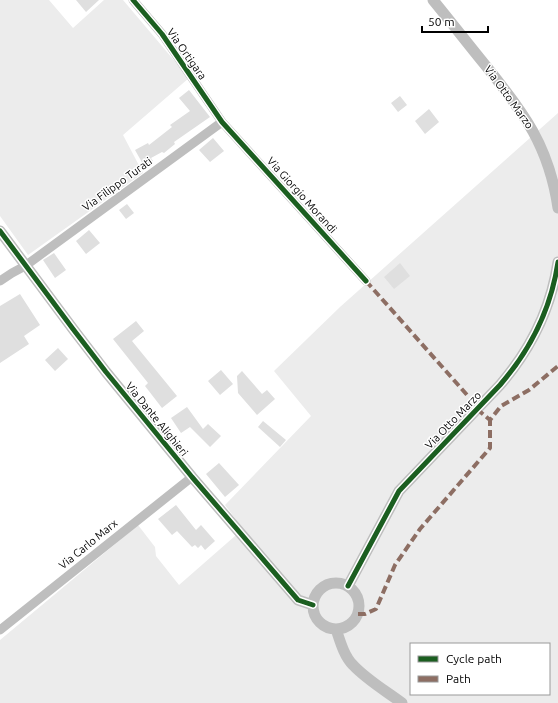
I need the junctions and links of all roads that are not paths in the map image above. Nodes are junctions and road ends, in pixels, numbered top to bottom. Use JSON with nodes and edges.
{"nodes":[{"id":1,"x":133,"y":0,"type":"edge"},
{"id":2,"x":433,"y":0,"type":"edge"},
{"id":3,"x":222,"y":122,"type":"junction"},
{"id":4,"x":558,"y":208,"type":"edge"},
{"id":5,"x":0,"y":231,"type":"edge"},
{"id":6,"x":558,"y":262,"type":"edge"},
{"id":7,"x":25,"y":266,"type":"junction"},
{"id":8,"x":0,"y":281,"type":"edge"},
{"id":9,"x":366,"y":281,"type":"dead end"},
{"id":10,"x":192,"y":477,"type":"junction"},
{"id":11,"x":348,"y":586,"type":"junction"},
{"id":12,"x":313,"y":605,"type":"junction"},
{"id":13,"x":336,"y":629,"type":"junction"},
{"id":14,"x":0,"y":630,"type":"edge"},
{"id":15,"x":402,"y":703,"type":"edge"}],
"edges":[{"from":1,"to":3,"type":"street","name":"Via Ortigara"},
{"from":2,"to":4,"type":"street","name":"Via Otto Marzo"},
{"from":3,"to":7,"type":"street","name":"Via Filippo Turati"},
{"from":3,"to":9,"type":"street","name":"Via Giorgio Morandi"},
{"from":5,"to":7,"type":"street","name":"Via Dante Alighieri"},
{"from":6,"to":11,"type":"street","name":"Via Otto Marzo"},
{"from":7,"to":8,"type":"street","name":"Via Filippo Turati"},
{"from":7,"to":10,"type":"street","name":"Via Dante Alighieri"},
{"from":10,"to":12,"type":"street","name":"Via Dante Alighieri"},
{"from":10,"to":14,"type":"street","name":"Via Carlo Marx"},
{"from":11,"to":12,"type":"street"},
{"from":11,"to":13,"type":"street"},
{"from":12,"to":13,"type":"street"},
{"from":13,"to":15,"type":"street"}]}
